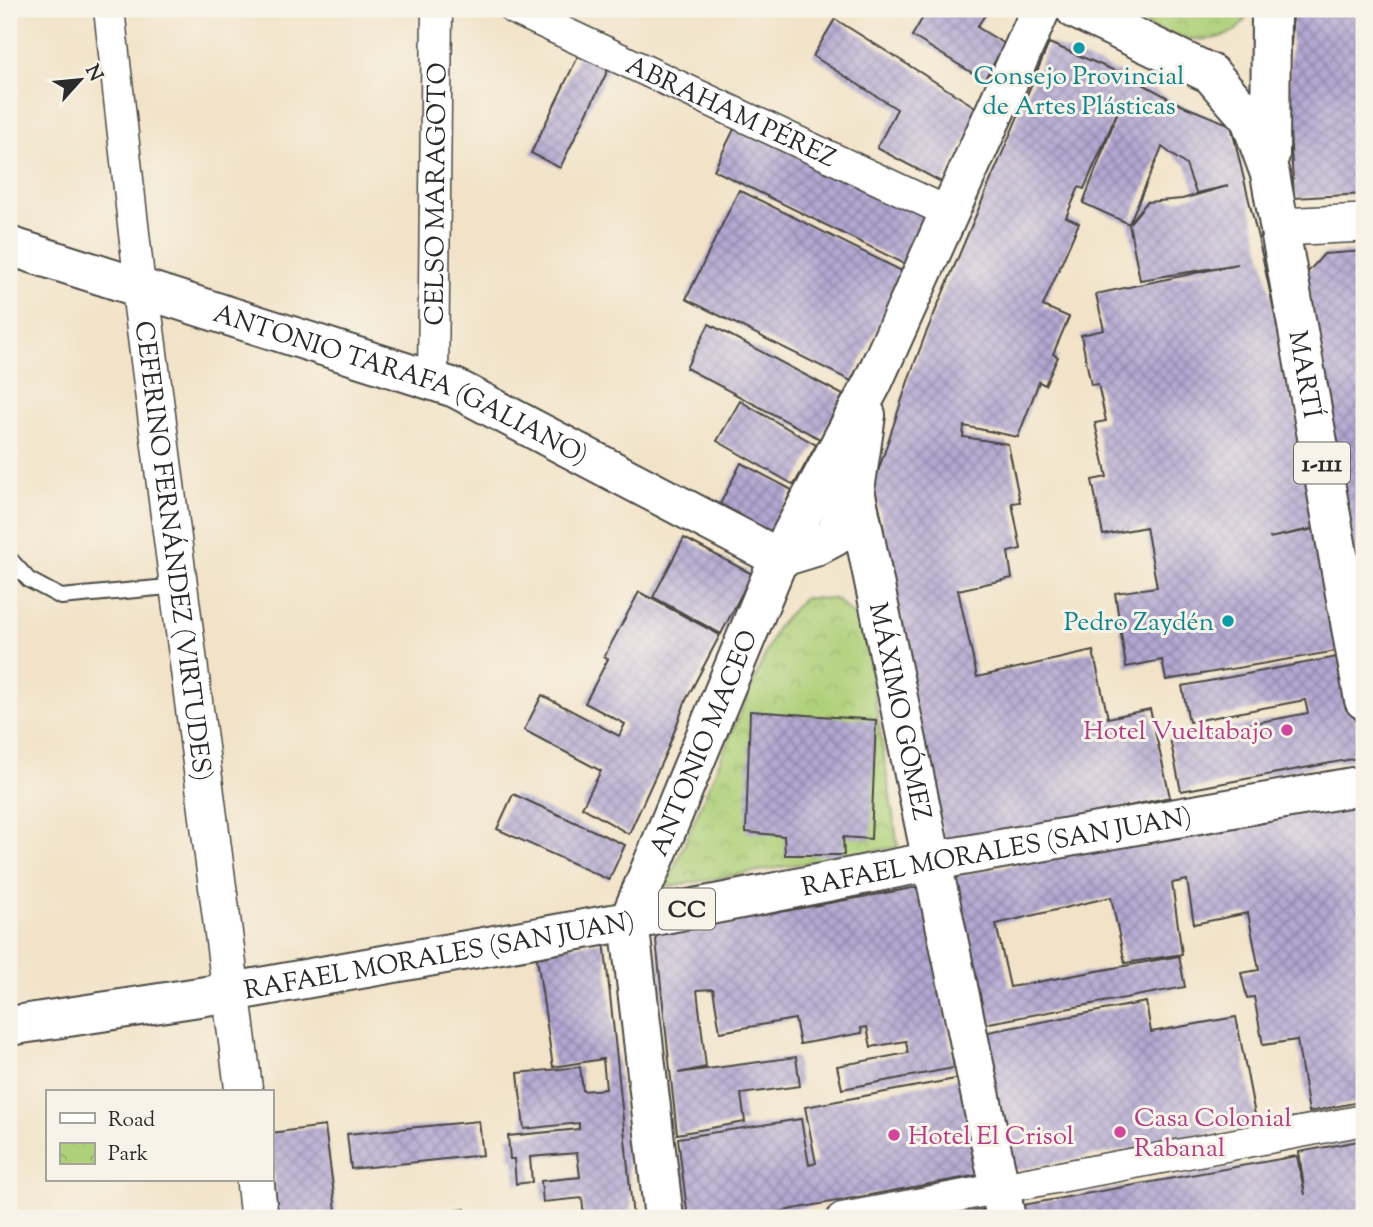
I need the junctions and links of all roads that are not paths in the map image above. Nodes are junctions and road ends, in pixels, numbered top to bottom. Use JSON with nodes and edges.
{"nodes":[{"id":1,"x":109,"y":9,"type":"edge"},
{"id":2,"x":437,"y":9,"type":"edge"},
{"id":3,"x":514,"y":9,"type":"edge"},
{"id":4,"x":1041,"y":9,"type":"edge"},
{"id":5,"x":1075,"y":9,"type":"edge"},
{"id":6,"x":1271,"y":21,"type":"edge"},
{"id":7,"x":1211,"y":74,"type":"junction"},
{"id":8,"x":1270,"y":174,"type":"junction"},
{"id":9,"x":950,"y":213,"type":"junction"},
{"id":10,"x":1364,"y":223,"type":"edge"},
{"id":11,"x":1280,"y":227,"type":"junction"},
{"id":12,"x":9,"y":246,"type":"edge"},
{"id":13,"x":140,"y":287,"type":"junction"},
{"id":14,"x":433,"y":380,"type":"junction"},
{"id":15,"x":873,"y":382,"type":"junction"},
{"id":16,"x":855,"y":490,"type":"junction"},
{"id":17,"x":9,"y":558,"type":"edge"},
{"id":18,"x":779,"y":558,"type":"junction"},
{"id":19,"x":179,"y":586,"type":"junction"},
{"id":20,"x":1364,"y":700,"type":"edge"},
{"id":21,"x":1364,"y":785,"type":"edge"},
{"id":22,"x":933,"y":861,"type":"junction"},
{"id":23,"x":629,"y":921,"type":"junction"},
{"id":24,"x":232,"y":992,"type":"junction"},
{"id":25,"x":9,"y":1026,"type":"edge"},
{"id":26,"x":244,"y":1090,"type":"edge"},
{"id":27,"x":1364,"y":1119,"type":"edge"},
{"id":28,"x":255,"y":1182,"type":"edge"},
{"id":29,"x":1003,"y":1203,"type":"edge"},
{"id":30,"x":259,"y":1218,"type":"edge"},
{"id":31,"x":664,"y":1218,"type":"edge"},
{"id":32,"x":842,"y":1218,"type":"edge"}],
"edges":[{"from":1,"to":13,"type":"street","name":"CEFERINO FERNÁNDEZ (VIRTUDES)"},
{"from":2,"to":14,"type":"street","name":"CELSO MARAGOTO"},
{"from":3,"to":9,"type":"street","name":"ABRAHAM PÉREZ"},
{"from":4,"to":9,"type":"main road","name":"ANTONIO MACEO"},
{"from":5,"to":7,"type":"main road","number":"1-111"},
{"from":6,"to":7,"type":"main road"},
{"from":6,"to":8,"type":"main road","number":"1-111"},
{"from":7,"to":8,"type":"main road","number":"1-111"},
{"from":8,"to":11,"type":"main road","name":"MARTÍ","number":"1-111"},
{"from":9,"to":15,"type":"main road","name":"ANTONIO MACEO"},
{"from":10,"to":11,"type":"street"},
{"from":11,"to":20,"type":"main road","name":"MARTÍ","number":"1-111"},
{"from":12,"to":13,"type":"main road","name":"ANTONIO TARAFA (GALIANO)"},
{"from":13,"to":14,"type":"main road","name":"ANTONIO TARAFA (GALIANO)"},
{"from":13,"to":19,"type":"street","name":"CEFERINO FERNÁNDEZ (VIRTUDES)"},
{"from":14,"to":18,"type":"main road","name":"ANTONIO TARAFA (GALIANO)"},
{"from":15,"to":16,"type":"main road","name":"ANTONIO MACEO"},
{"from":15,"to":18,"type":"main road","name":"ANTONIO MACEO"},
{"from":16,"to":18,"type":"main road","name":"ANTONIO MACEO"},
{"from":16,"to":22,"type":"main road","name":"MÁXIMO GÓMEZ"},
{"from":17,"to":19,"type":"lane"},
{"from":18,"to":23,"type":"main road","name":"ANTONIO MACEO"},
{"from":19,"to":24,"type":"street","name":"CEFERINO FERNÁNDEZ (VIRTUDES)"},
{"from":21,"to":22,"type":"main road","name":"RAFAEL MORALES (SAN JUAN)","number":"CC"},
{"from":22,"to":23,"type":"main road","name":"RAFAEL MORALES (SAN JUAN)","number":"CC"},
{"from":22,"to":29,"type":"main road","name":"MÁXIMO GÓMEZ"},
{"from":23,"to":24,"type":"main road","name":"RAFAEL MORALES (SAN JUAN)","number":"CC"},
{"from":23,"to":31,"type":"main road","name":"ANTONIO MACEO"},
{"from":24,"to":25,"type":"main road","name":"RAFAEL MORALES (SAN JUAN)","number":"CC"},
{"from":24,"to":26,"type":"street","name":"CEFERINO FERNÁNDEZ (VIRTUDES)"},
{"from":27,"to":29,"type":"street"},
{"from":28,"to":30,"type":"street"},
{"from":29,"to":32,"type":"street"}]}
